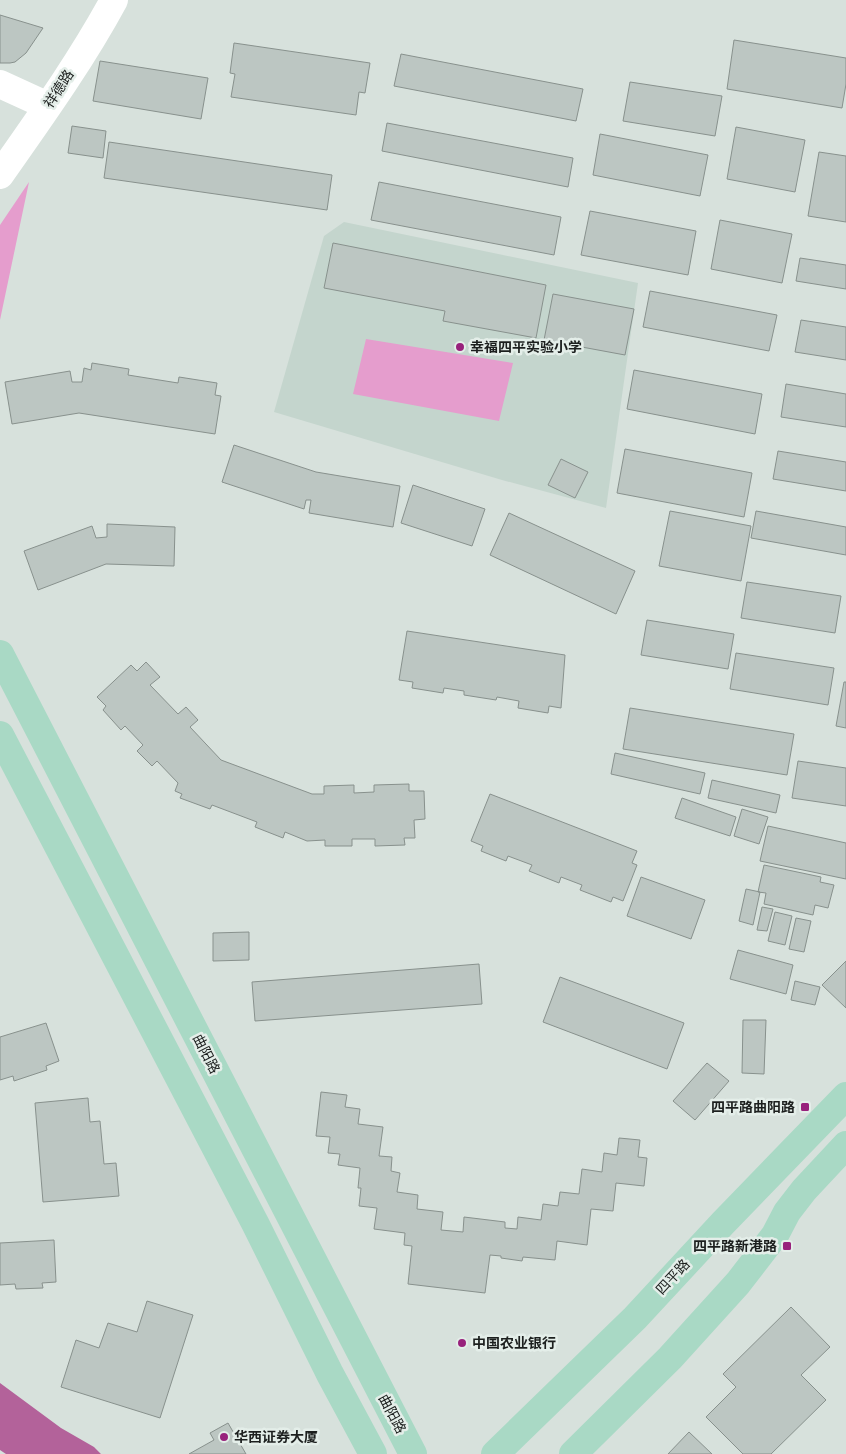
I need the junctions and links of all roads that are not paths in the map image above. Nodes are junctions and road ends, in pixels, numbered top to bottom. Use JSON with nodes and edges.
{"nodes":[{"id":1,"x":114,"y":0,"type":"edge"},
{"id":2,"x":0,"y":84,"type":"edge"},
{"id":3,"x":48,"y":106,"type":"junction"},
{"id":4,"x":0,"y":176,"type":"edge"},
{"id":5,"x":0,"y":654,"type":"edge"},
{"id":6,"x":0,"y":735,"type":"edge"},
{"id":7,"x":846,"y":1096,"type":"edge"},
{"id":8,"x":846,"y":1145,"type":"edge"},
{"id":9,"x":372,"y":1454,"type":"edge"},
{"id":10,"x":413,"y":1454,"type":"edge"},
{"id":11,"x":495,"y":1454,"type":"edge"},
{"id":12,"x":573,"y":1454,"type":"edge"}],
"edges":[{"from":1,"to":3,"type":"street","name":"祥德路"},
{"from":2,"to":3,"type":"street"},
{"from":3,"to":4,"type":"street","name":"祥德路"},
{"from":5,"to":10,"type":"main road","name":"曲阳路"},
{"from":6,"to":9,"type":"main road"},
{"from":7,"to":11,"type":"main road","name":"四平路"},
{"from":8,"to":12,"type":"main road"}]}
